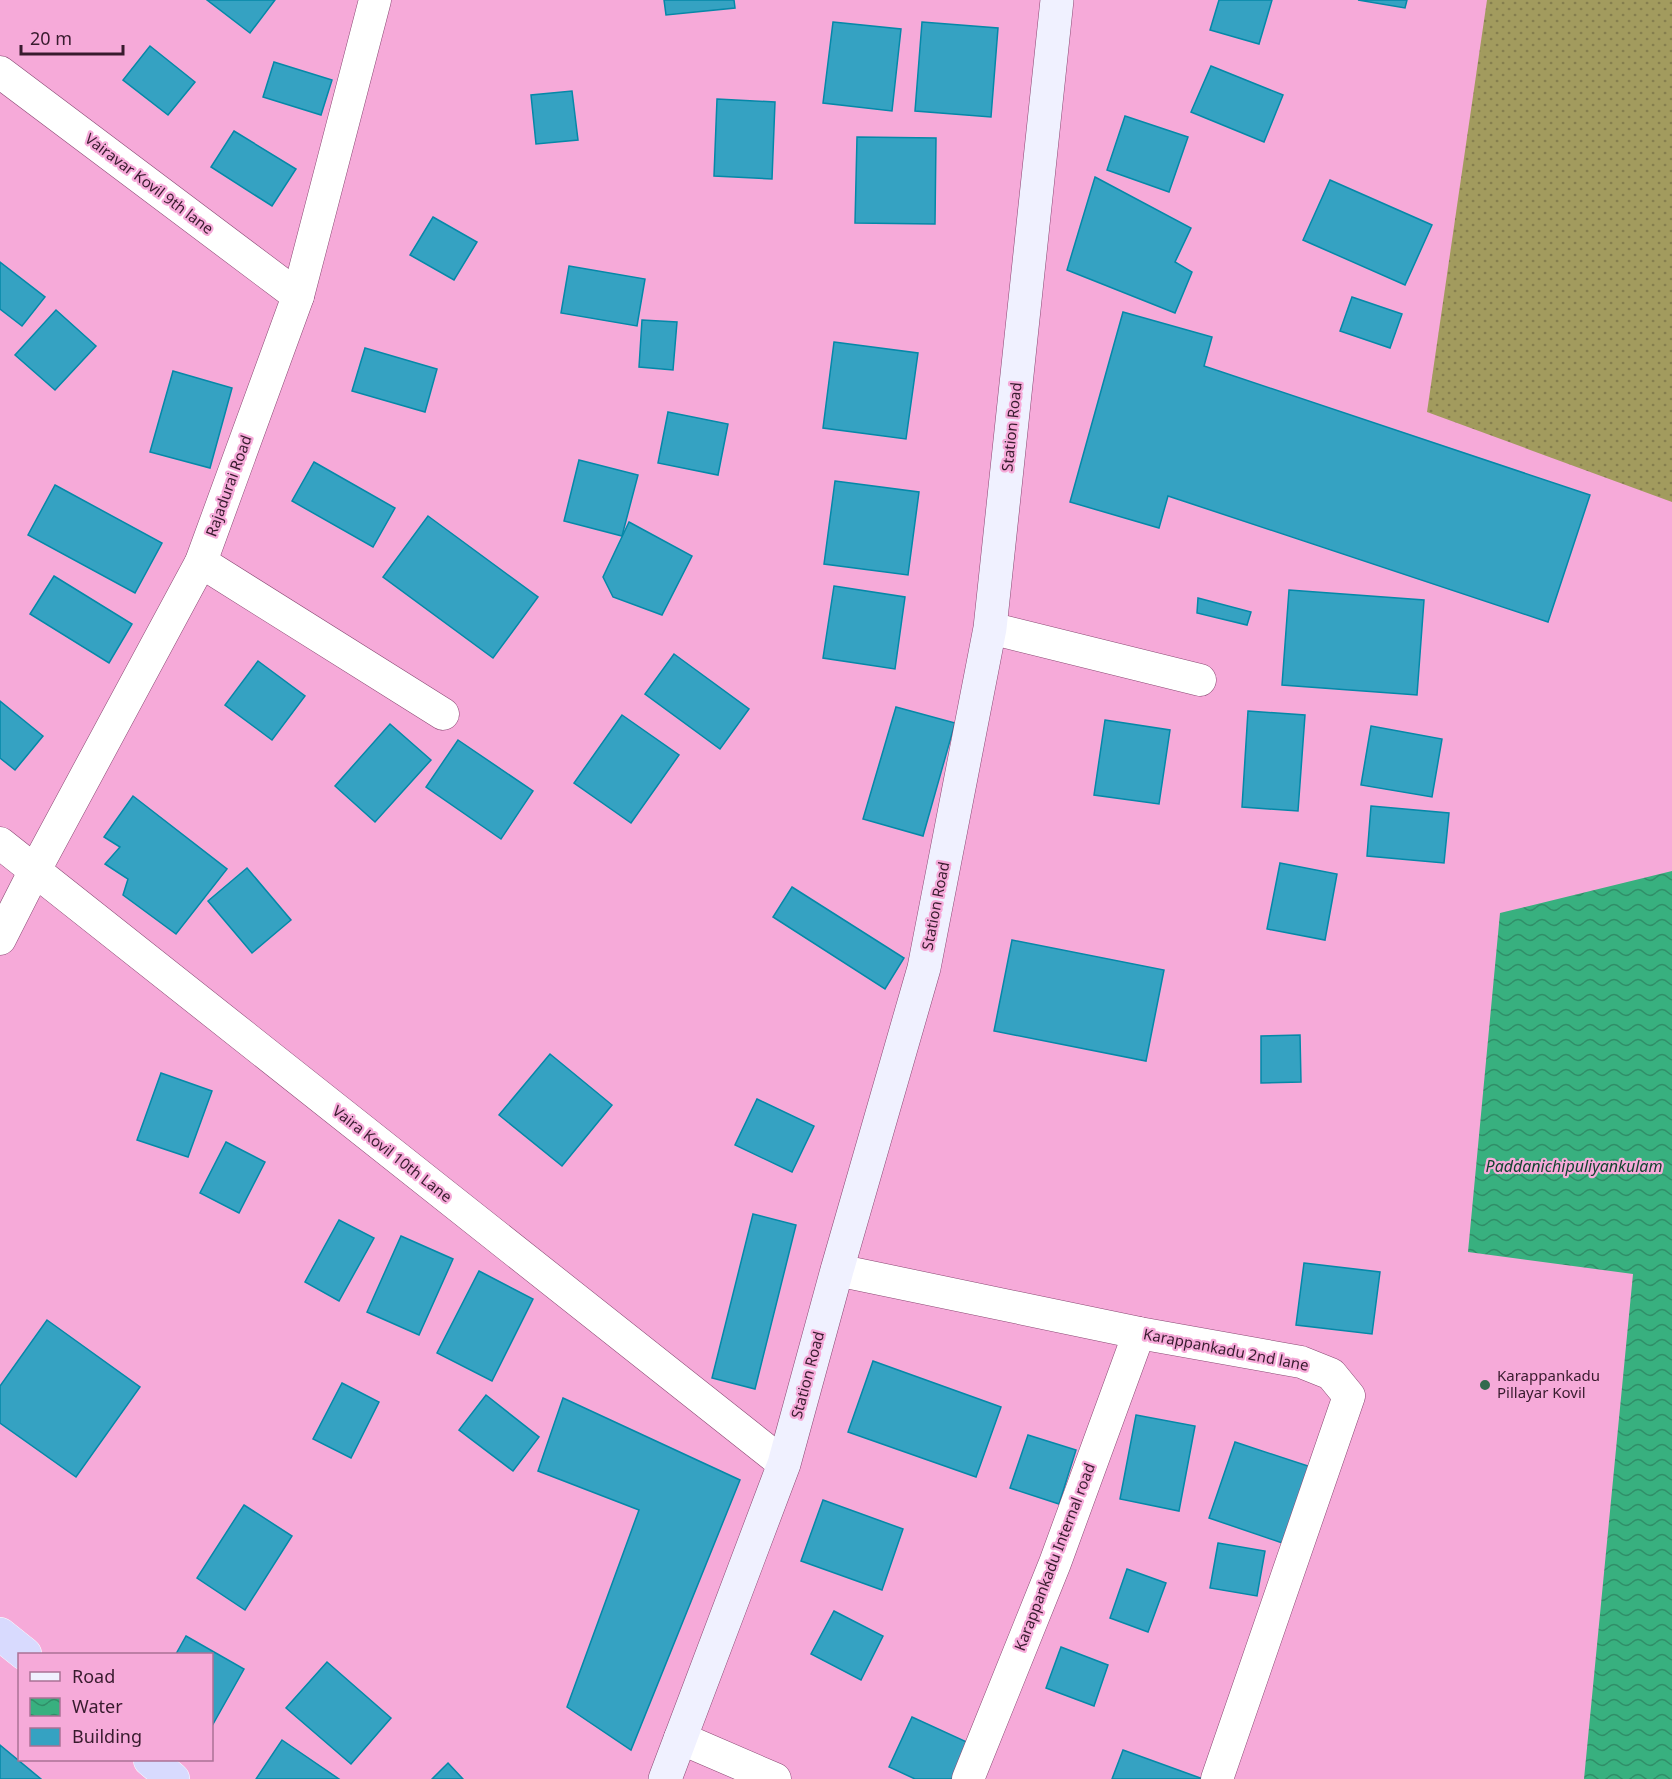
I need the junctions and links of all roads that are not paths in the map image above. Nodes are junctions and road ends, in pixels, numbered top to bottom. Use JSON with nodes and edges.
{"nodes":[{"id":1,"x":375,"y":0,"type":"edge"},
{"id":2,"x":1057,"y":0,"type":"edge"},
{"id":3,"x":0,"y":72,"type":"edge"},
{"id":4,"x":298,"y":296,"type":"junction"},
{"id":5,"x":201,"y":562,"type":"junction"},
{"id":6,"x":990,"y":628,"type":"junction"},
{"id":7,"x":1200,"y":680,"type":"dead end"},
{"id":8,"x":443,"y":714,"type":"dead end"},
{"id":9,"x":0,"y":843,"type":"edge"},
{"id":10,"x":33,"y":872,"type":"junction"},
{"id":11,"x":0,"y":939,"type":"edge"},
{"id":12,"x":837,"y":1270,"type":"junction"},
{"id":13,"x":1139,"y":1334,"type":"junction"},
{"id":14,"x":784,"y":1464,"type":"junction"},
{"id":15,"x":0,"y":1634,"type":"edge"},
{"id":16,"x":24,"y":1653,"type":"edge"},
{"id":17,"x":680,"y":1738,"type":"junction"},
{"id":18,"x":151,"y":1761,"type":"edge"},
{"id":19,"x":173,"y":1779,"type":"edge"},
{"id":20,"x":665,"y":1779,"type":"edge"},
{"id":21,"x":775,"y":1779,"type":"edge"},
{"id":22,"x":968,"y":1779,"type":"edge"},
{"id":23,"x":1217,"y":1779,"type":"edge"}],
"edges":[{"from":1,"to":4,"type":"street","name":"Rajadurai Road"},
{"from":2,"to":6,"type":"main road","name":"Station Road"},
{"from":3,"to":4,"type":"street","name":"Vairavar Kovil 9th lane"},
{"from":4,"to":5,"type":"street","name":"Rajadurai Road"},
{"from":5,"to":8,"type":"street"},
{"from":5,"to":10,"type":"street","name":"Rajadurai Road"},
{"from":6,"to":7,"type":"street"},
{"from":6,"to":12,"type":"main road","name":"Station Road"},
{"from":9,"to":10,"type":"street","name":"Vaira Kovil 10th Lane"},
{"from":10,"to":11,"type":"street","name":"Rajadurai Road"},
{"from":10,"to":14,"type":"street","name":"Vaira Kovil 10th Lane"},
{"from":12,"to":13,"type":"street","name":"Karappankadu 2nd lane"},
{"from":12,"to":14,"type":"main road","name":"Station Road"},
{"from":13,"to":22,"type":"street","name":"Karappankadu Internal road"},
{"from":13,"to":23,"type":"street","name":"Karappankadu 2nd lane"},
{"from":14,"to":17,"type":"main road","name":"Station Road"},
{"from":15,"to":16,"type":"highway"},
{"from":17,"to":20,"type":"main road","name":"Station Road"},
{"from":17,"to":21,"type":"street"},
{"from":18,"to":19,"type":"highway"}]}
